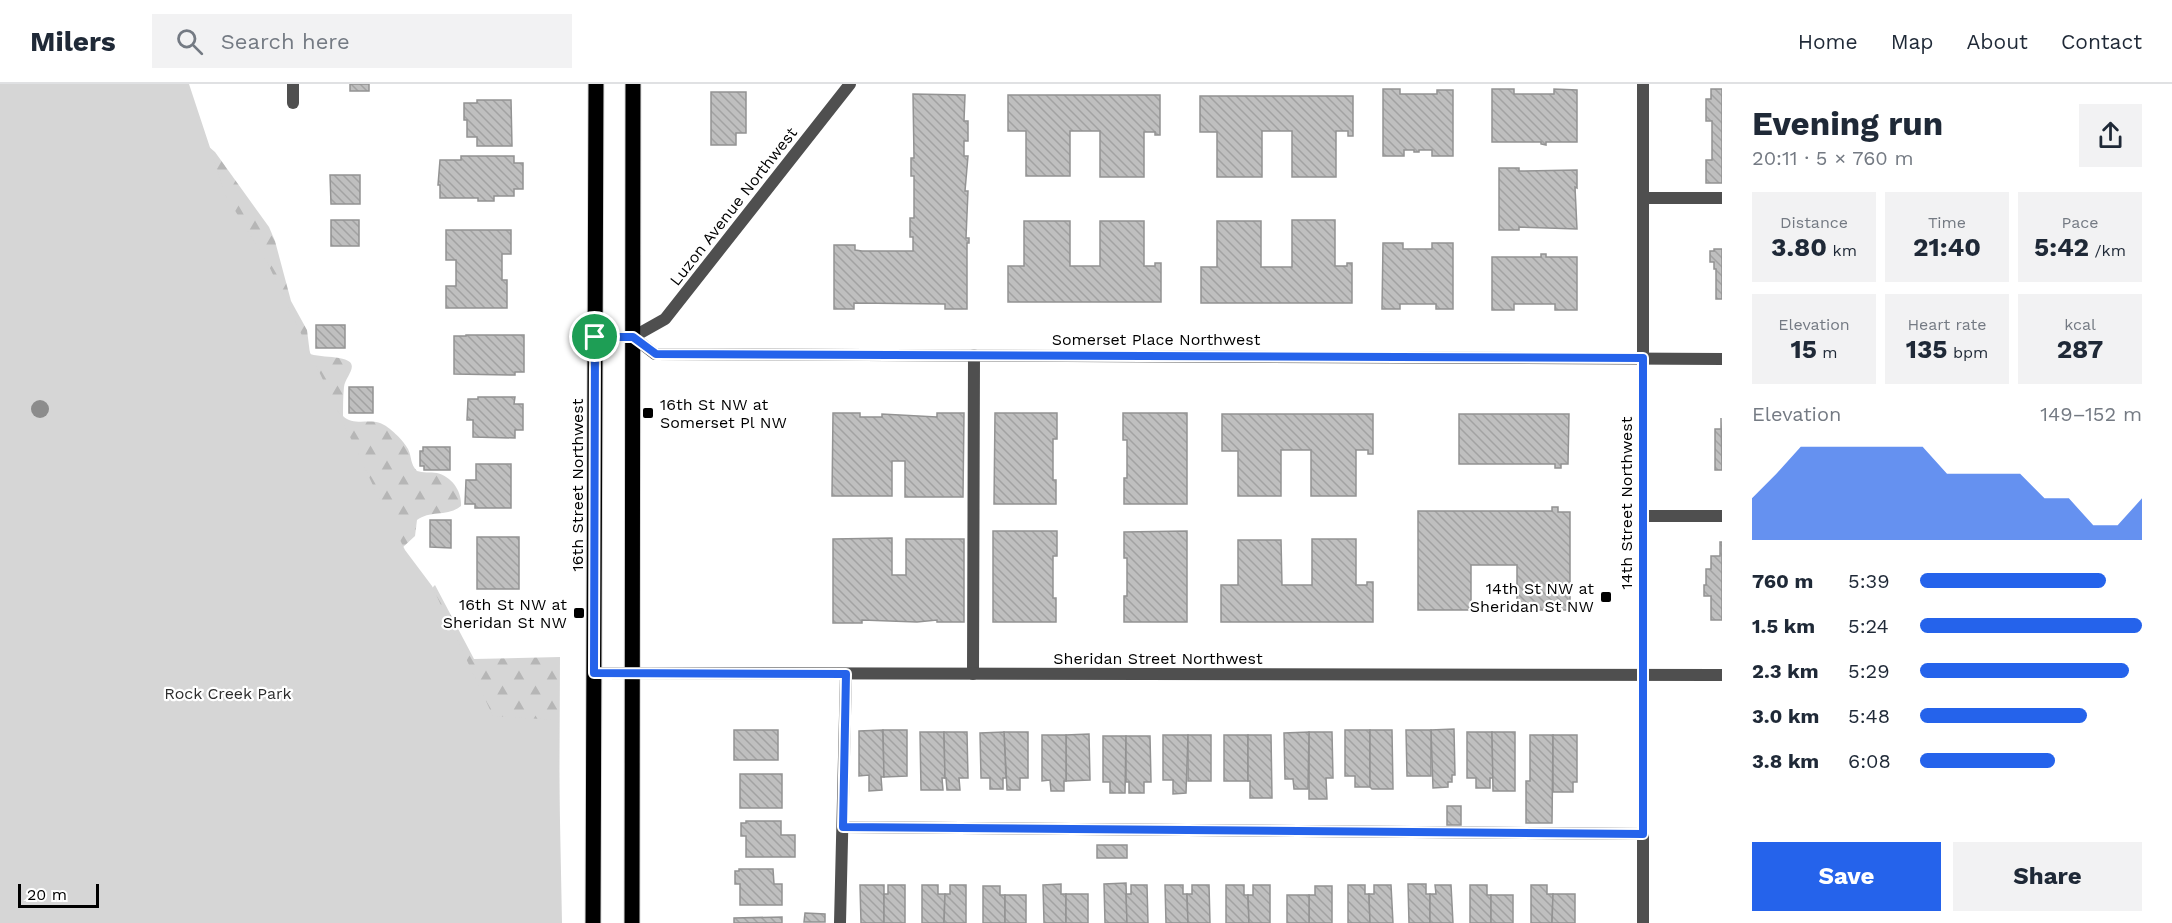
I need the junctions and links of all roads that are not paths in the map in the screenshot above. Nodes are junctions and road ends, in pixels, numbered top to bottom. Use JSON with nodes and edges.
{"nodes":[{"id":1,"x":293,"y":84,"type":"edge"},
{"id":2,"x":596,"y":84,"type":"edge"},
{"id":3,"x":633,"y":84,"type":"edge"},
{"id":4,"x":850,"y":84,"type":"edge"},
{"id":5,"x":1643,"y":84,"type":"edge"},
{"id":6,"x":293,"y":103,"type":"dead end"},
{"id":7,"x":1643,"y":198,"type":"junction"},
{"id":8,"x":1722,"y":198,"type":"edge"},
{"id":9,"x":595,"y":337,"type":"junction"},
{"id":10,"x":633,"y":337,"type":"junction"},
{"id":11,"x":974,"y":355,"type":"junction"},
{"id":12,"x":1643,"y":358,"type":"junction"},
{"id":13,"x":1722,"y":359,"type":"edge"},
{"id":14,"x":1643,"y":516,"type":"junction"},
{"id":15,"x":1722,"y":516,"type":"edge"},
{"id":16,"x":594,"y":673,"type":"junction"},
{"id":17,"x":632,"y":673,"type":"junction"},
{"id":18,"x":846,"y":674,"type":"junction"},
{"id":19,"x":973,"y":674,"type":"junction"},
{"id":20,"x":1643,"y":675,"type":"junction"},
{"id":21,"x":1722,"y":675,"type":"edge"},
{"id":22,"x":843,"y":827,"type":"junction"},
{"id":23,"x":1643,"y":834,"type":"junction"},
{"id":24,"x":594,"y":923,"type":"edge"},
{"id":25,"x":632,"y":923,"type":"edge"},
{"id":26,"x":840,"y":923,"type":"edge"},
{"id":27,"x":1643,"y":923,"type":"edge"}],
"edges":[{"from":1,"to":6,"type":"street"},
{"from":2,"to":9,"type":"main road","name":"16th Street Northwest"},
{"from":3,"to":10,"type":"main road"},
{"from":4,"to":10,"type":"street","name":"Luzon Avenue Northwest"},
{"from":5,"to":7,"type":"street","name":"14th Street Northwest"},
{"from":7,"to":8,"type":"street"},
{"from":7,"to":12,"type":"street","name":"14th Street Northwest"},
{"from":9,"to":10,"type":"street"},
{"from":9,"to":16,"type":"main road","name":"16th Street Northwest"},
{"from":10,"to":11,"type":"street","name":"Somerset Place Northwest"},
{"from":10,"to":17,"type":"main road"},
{"from":11,"to":12,"type":"street","name":"Somerset Place Northwest"},
{"from":11,"to":19,"type":"street"},
{"from":12,"to":13,"type":"street","name":"Somerset Place Northwest"},
{"from":12,"to":14,"type":"street","name":"14th Street Northwest"},
{"from":14,"to":15,"type":"street"},
{"from":14,"to":20,"type":"street","name":"14th Street Northwest"},
{"from":16,"to":17,"type":"street","name":"Sheridan Street Northwest"},
{"from":16,"to":24,"type":"main road","name":"16th Street Northwest"},
{"from":17,"to":18,"type":"street","name":"Sheridan Street Northwest"},
{"from":17,"to":25,"type":"main road"},
{"from":18,"to":19,"type":"street","name":"Sheridan Street Northwest"},
{"from":18,"to":22,"type":"street"},
{"from":19,"to":20,"type":"street","name":"Sheridan Street Northwest"},
{"from":20,"to":21,"type":"street","name":"Sheridan Street Northwest"},
{"from":20,"to":23,"type":"street","name":"14th Street Northwest"},
{"from":22,"to":23,"type":"street"},
{"from":22,"to":26,"type":"street"},
{"from":23,"to":27,"type":"street","name":"14th Street Northwest"}]}
